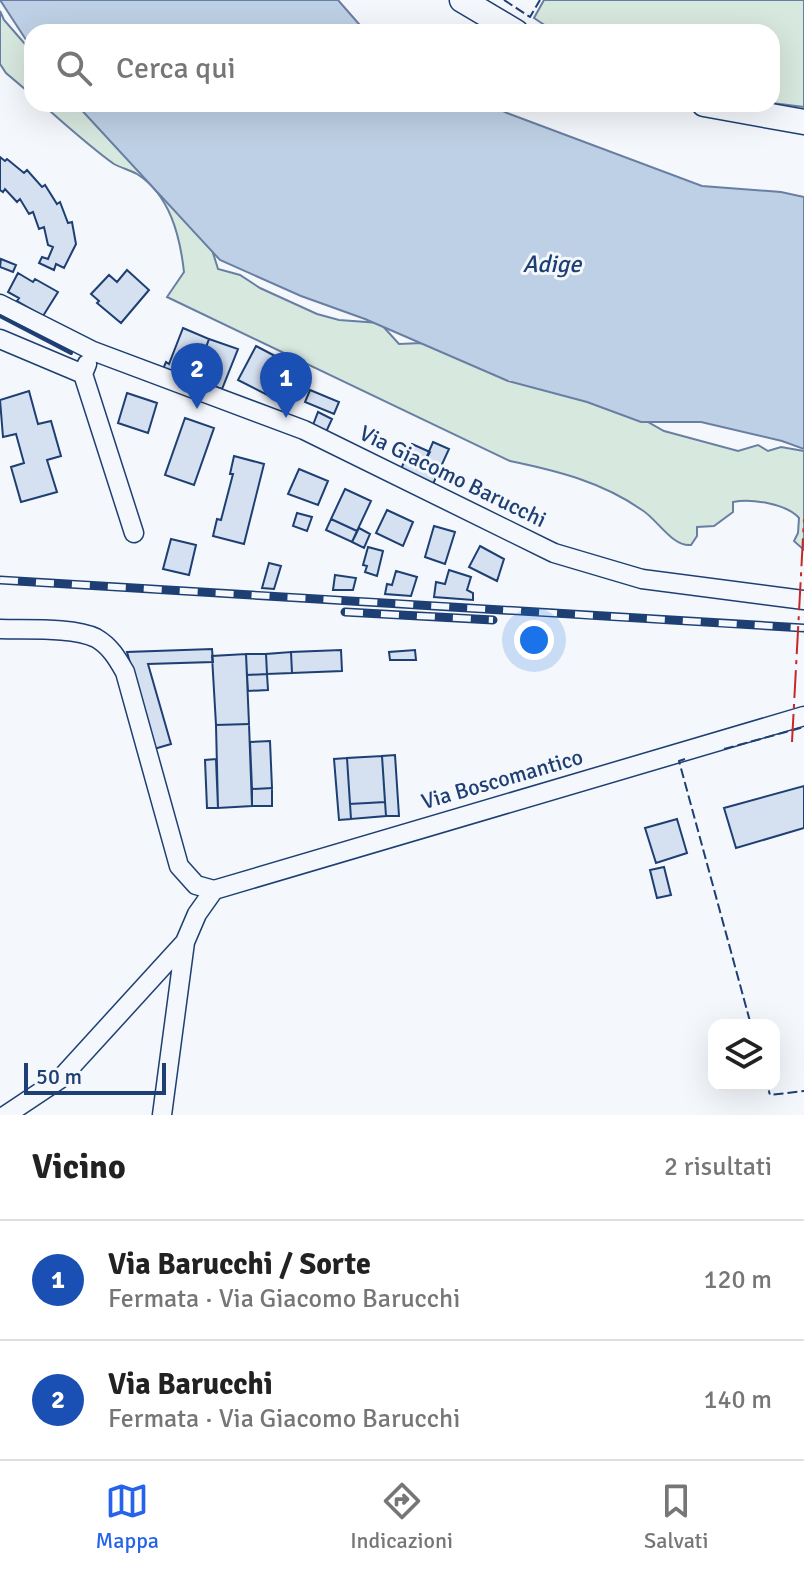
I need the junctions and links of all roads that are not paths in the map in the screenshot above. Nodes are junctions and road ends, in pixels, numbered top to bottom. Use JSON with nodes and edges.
{"nodes":[{"id":1,"x":462,"y":0,"type":"edge"},
{"id":2,"x":502,"y":24,"type":"edge"},
{"id":3,"x":748,"y":112,"type":"edge"},
{"id":4,"x":804,"y":122,"type":"edge"},
{"id":5,"x":0,"y":304,"type":"edge"},
{"id":6,"x":0,"y":339,"type":"edge"},
{"id":7,"x":93,"y":351,"type":"junction"},
{"id":8,"x":83,"y":374,"type":"junction"},
{"id":9,"x":134,"y":533,"type":"dead end"},
{"id":10,"x":804,"y":600,"type":"edge"},
{"id":11,"x":0,"y":629,"type":"edge"},
{"id":12,"x":804,"y":716,"type":"edge"},
{"id":13,"x":214,"y":890,"type":"junction"},
{"id":14,"x":185,"y":942,"type":"junction"},
{"id":15,"x":6,"y":1115,"type":"edge"},
{"id":16,"x":162,"y":1115,"type":"edge"}],
"edges":[{"from":1,"to":2,"type":"street"},
{"from":3,"to":4,"type":"street"},
{"from":5,"to":7,"type":"street","name":"Via Giacomo Barucchi"},
{"from":6,"to":8,"type":"street"},
{"from":7,"to":8,"type":"street"},
{"from":7,"to":10,"type":"street","name":"Via Giacomo Barucchi"},
{"from":8,"to":9,"type":"street"},
{"from":11,"to":13,"type":"street"},
{"from":12,"to":13,"type":"street","name":"Via Boscomantico"},
{"from":13,"to":14,"type":"street"},
{"from":14,"to":15,"type":"street"},
{"from":14,"to":16,"type":"street"}]}
